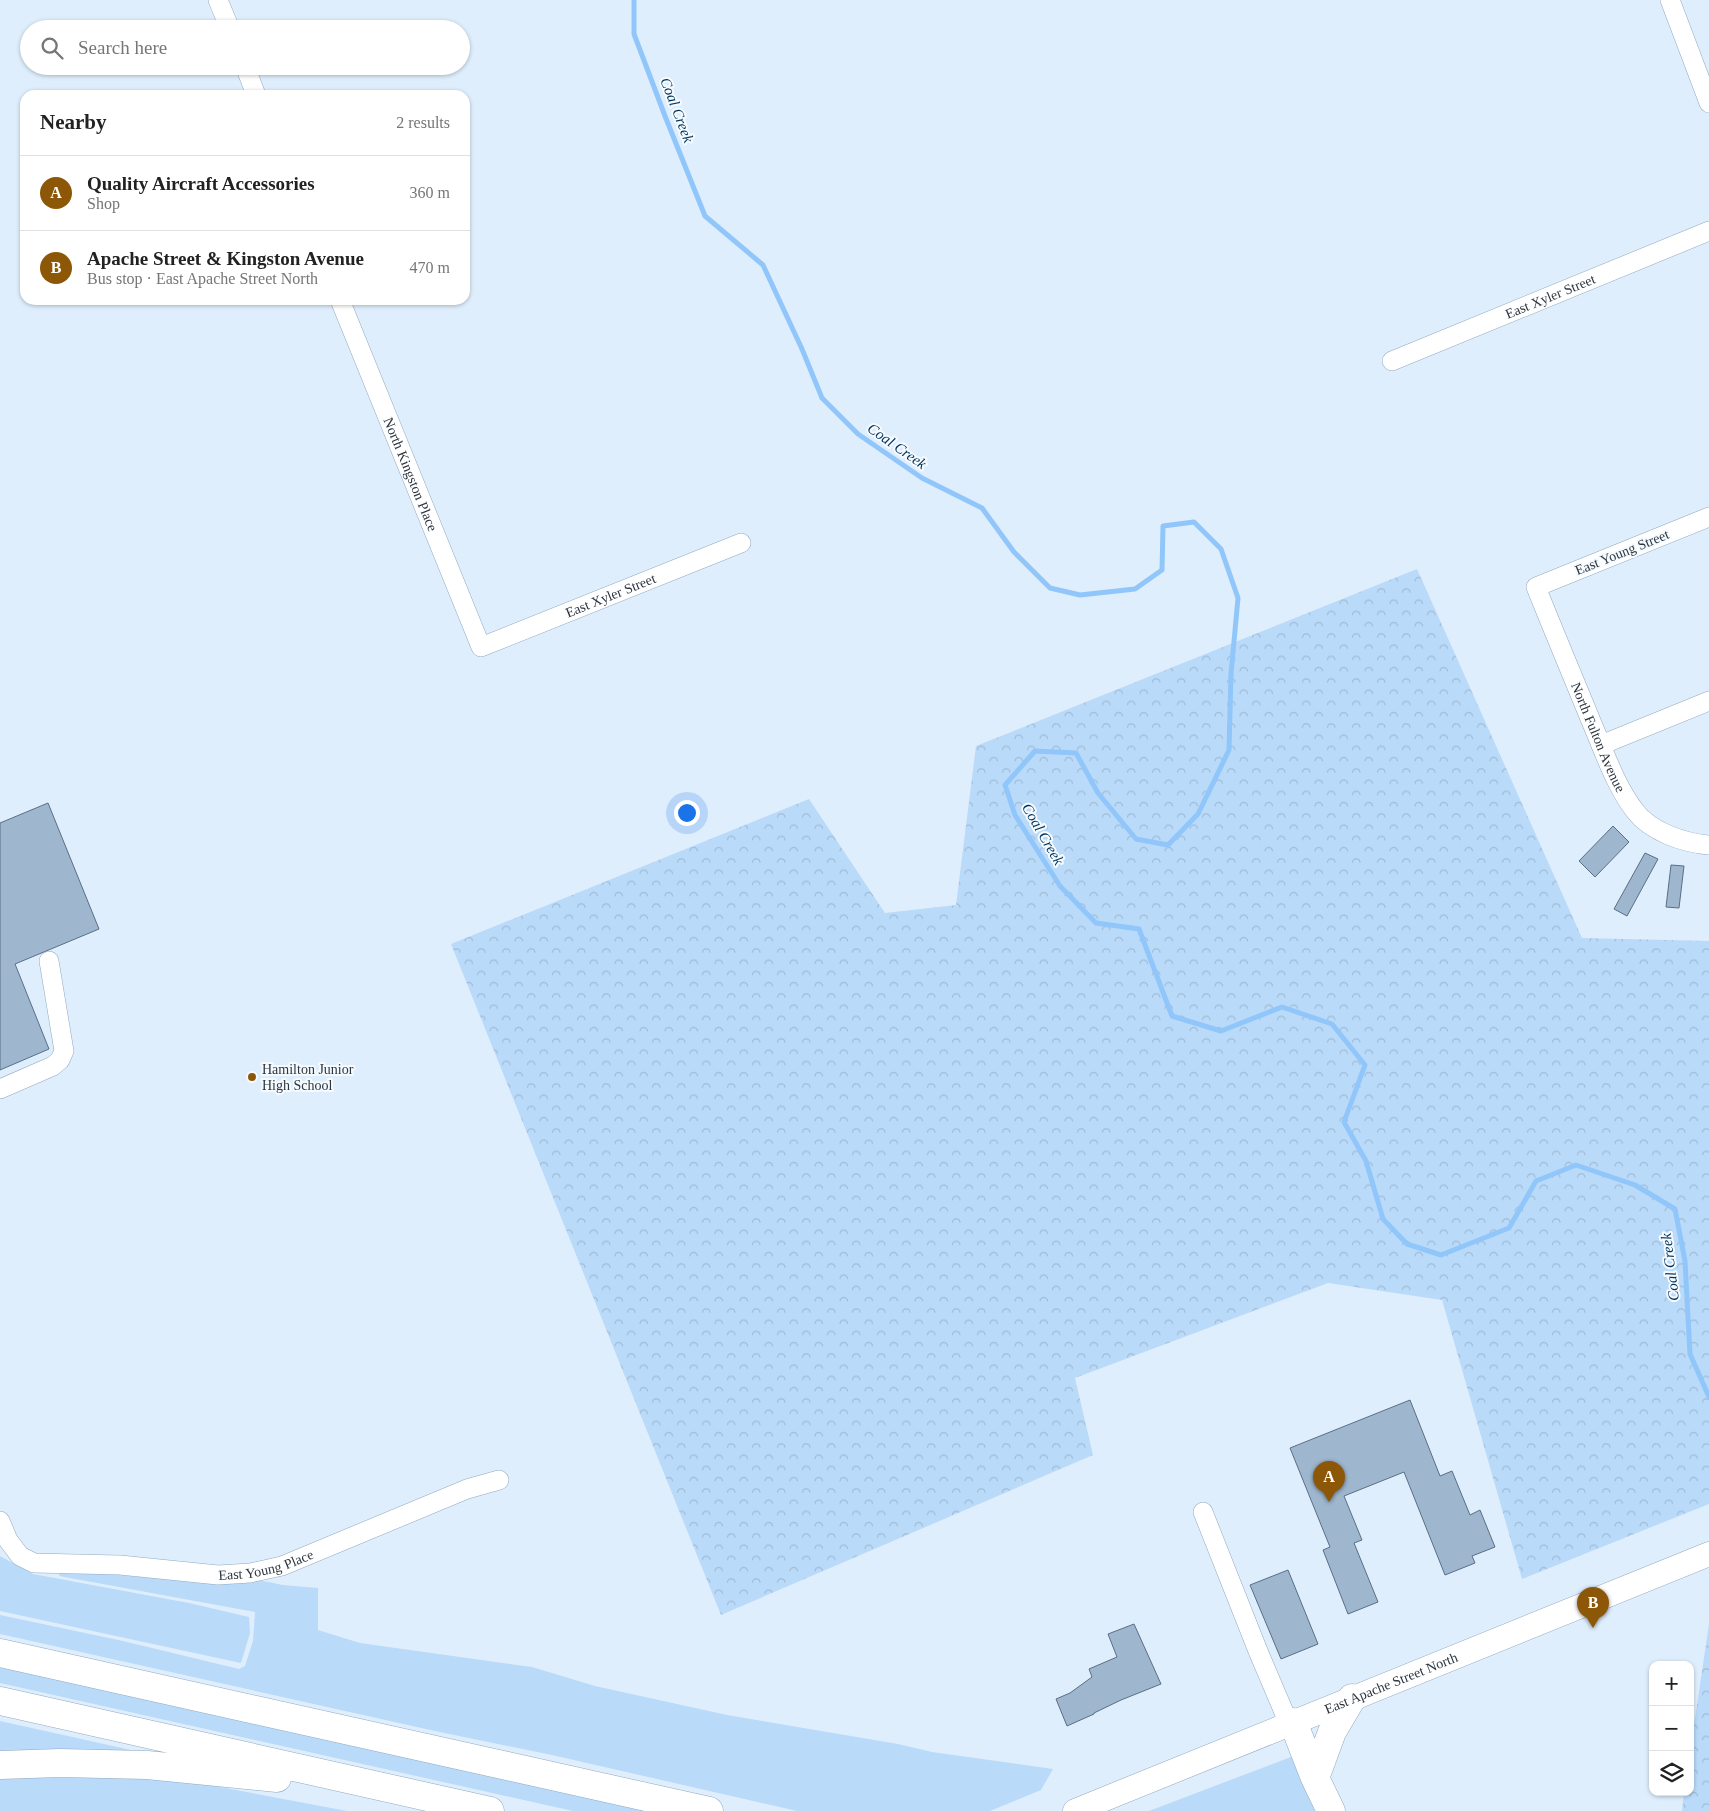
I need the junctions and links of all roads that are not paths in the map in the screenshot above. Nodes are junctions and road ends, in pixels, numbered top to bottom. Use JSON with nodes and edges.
{"nodes":[{"id":1,"x":218,"y":0,"type":"edge"},
{"id":2,"x":1670,"y":0,"type":"edge"},
{"id":3,"x":226,"y":20,"type":"edge"},
{"id":4,"x":248,"y":75,"type":"edge"},
{"id":5,"x":254,"y":90,"type":"edge"},
{"id":6,"x":1709,"y":102,"type":"edge"},
{"id":7,"x":1709,"y":231,"type":"edge"},
{"id":8,"x":342,"y":305,"type":"edge"},
{"id":9,"x":1392,"y":361,"type":"dead end"},
{"id":10,"x":1709,"y":517,"type":"edge"},
{"id":11,"x":741,"y":542,"type":"dead end"},
{"id":12,"x":1536,"y":588,"type":"joint"},
{"id":13,"x":480,"y":647,"type":"joint"},
{"id":14,"x":1709,"y":701,"type":"edge"},
{"id":15,"x":1601,"y":744,"type":"junction"},
{"id":16,"x":1707,"y":845,"type":"edge"},
{"id":17,"x":49,"y":961,"type":"dead end"},
{"id":18,"x":0,"y":1089,"type":"edge"},
{"id":19,"x":499,"y":1480,"type":"dead end"},
{"id":20,"x":1203,"y":1512,"type":"dead end"},
{"id":21,"x":0,"y":1521,"type":"edge"},
{"id":22,"x":1709,"y":1554,"type":"edge"},
{"id":23,"x":0,"y":1653,"type":"edge"},
{"id":24,"x":1352,"y":1698,"type":"junction"},
{"id":25,"x":0,"y":1701,"type":"edge"},
{"id":26,"x":1291,"y":1723,"type":"junction"},
{"id":27,"x":0,"y":1766,"type":"edge"},
{"id":28,"x":1315,"y":1778,"type":"junction"},
{"id":29,"x":398,"y":1790,"type":"junction"},
{"id":30,"x":490,"y":1811,"type":"edge"},
{"id":31,"x":709,"y":1811,"type":"edge"},
{"id":32,"x":1075,"y":1811,"type":"edge"},
{"id":33,"x":1331,"y":1811,"type":"edge"}],
"edges":[{"from":1,"to":3,"type":"street"},
{"from":2,"to":6,"type":"street"},
{"from":4,"to":5,"type":"street"},
{"from":7,"to":9,"type":"street","name":"East Xyler Street"},
{"from":8,"to":13,"type":"street","name":"North Kingston Place"},
{"from":10,"to":12,"type":"street","name":"East Young Street"},
{"from":11,"to":13,"type":"street","name":"East Xyler Street"},
{"from":12,"to":15,"type":"street","name":"North Fulton Avenue"},
{"from":14,"to":15,"type":"street"},
{"from":15,"to":16,"type":"street","name":"North Fulton Avenue"},
{"from":17,"to":18,"type":"street"},
{"from":19,"to":21,"type":"street","name":"East Young Place"},
{"from":20,"to":26,"type":"street"},
{"from":22,"to":24,"type":"main road","name":"East Apache Street North"},
{"from":23,"to":31,"type":"highway"},
{"from":24,"to":26,"type":"main road","name":"East Apache Street North"},
{"from":24,"to":28,"type":"highway"},
{"from":25,"to":29,"type":"highway"},
{"from":26,"to":28,"type":"highway"},
{"from":26,"to":32,"type":"main road","name":"East Apache Street North"},
{"from":27,"to":29,"type":"highway"},
{"from":28,"to":33,"type":"highway"},
{"from":29,"to":30,"type":"highway"}]}
